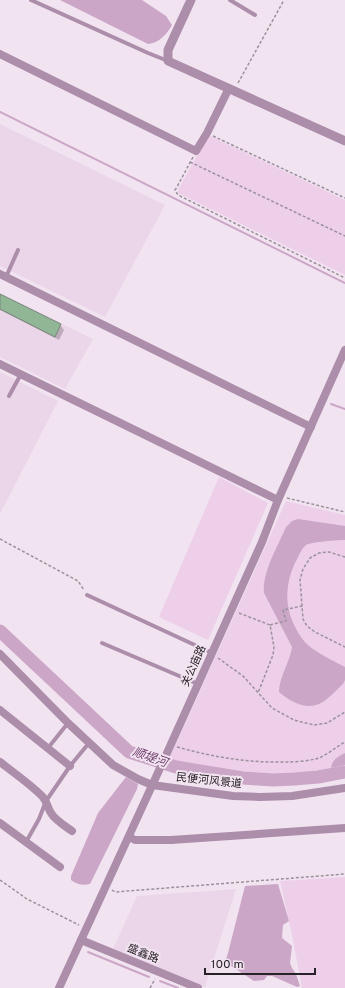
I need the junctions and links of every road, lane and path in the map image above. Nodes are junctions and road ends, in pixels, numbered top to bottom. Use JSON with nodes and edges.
{"nodes":[{"id":1,"x":31,"y":0,"type":"edge"},
{"id":2,"x":191,"y":0,"type":"edge"},
{"id":3,"x":230,"y":0,"type":"edge"},
{"id":4,"x":284,"y":0,"type":"edge"},
{"id":5,"x":255,"y":15,"type":"dead end"},
{"id":6,"x":0,"y":54,"type":"edge"},
{"id":7,"x":168,"y":61,"type":"junction"},
{"id":8,"x":232,"y":89,"type":"junction"},
{"id":9,"x":207,"y":133,"type":"junction"},
{"id":10,"x":345,"y":141,"type":"edge"},
{"id":11,"x":196,"y":151,"type":"junction"},
{"id":12,"x":190,"y":162,"type":"junction"},
{"id":13,"x":345,"y":198,"type":"edge"},
{"id":14,"x":345,"y":236,"type":"edge"},
{"id":15,"x":18,"y":250,"type":"dead end"},
{"id":16,"x":3,"y":276,"type":"edge"},
{"id":17,"x":345,"y":278,"type":"edge"},
{"id":18,"x":345,"y":350,"type":"edge"},
{"id":19,"x":0,"y":364,"type":"edge"},
{"id":20,"x":21,"y":374,"type":"junction"},
{"id":21,"x":9,"y":396,"type":"dead end"},
{"id":22,"x":311,"y":427,"type":"junction"},
{"id":23,"x":279,"y":498,"type":"junction"},
{"id":24,"x":345,"y":512,"type":"edge"},
{"id":25,"x":0,"y":539,"type":"edge"},
{"id":26,"x":345,"y":557,"type":"edge"},
{"id":27,"x":87,"y":595,"type":"joint"},
{"id":28,"x":302,"y":606,"type":"junction"},
{"id":29,"x":231,"y":610,"type":"junction"},
{"id":30,"x":270,"y":625,"type":"junction"},
{"id":31,"x":102,"y":643,"type":"dead end"},
{"id":32,"x":345,"y":647,"type":"edge"},
{"id":33,"x":212,"y":653,"type":"junction"},
{"id":34,"x":0,"y":654,"type":"edge"},
{"id":35,"x":198,"y":684,"type":"junction"},
{"id":36,"x":258,"y":693,"type":"junction"},
{"id":37,"x":0,"y":710,"type":"edge"},
{"id":38,"x":345,"y":712,"type":"edge"},
{"id":39,"x":68,"y":723,"type":"junction"},
{"id":40,"x":89,"y":742,"type":"junction"},
{"id":41,"x":345,"y":742,"type":"edge"},
{"id":42,"x":47,"y":748,"type":"junction"},
{"id":43,"x":169,"y":749,"type":"junction"},
{"id":44,"x":0,"y":762,"type":"edge"},
{"id":45,"x":70,"y":766,"type":"junction"},
{"id":46,"x":153,"y":782,"type":"junction"},
{"id":47,"x":345,"y":788,"type":"edge"},
{"id":48,"x":46,"y":801,"type":"junction"},
{"id":49,"x":0,"y":823,"type":"edge"},
{"id":50,"x":345,"y":828,"type":"edge"},
{"id":51,"x":72,"y":831,"type":"dead end"},
{"id":52,"x":129,"y":838,"type":"junction"},
{"id":53,"x":26,"y":842,"type":"junction"},
{"id":54,"x":60,"y":867,"type":"dead end"},
{"id":55,"x":345,"y":874,"type":"edge"},
{"id":56,"x":0,"y":880,"type":"edge"},
{"id":57,"x":106,"y":887,"type":"junction"},
{"id":58,"x":86,"y":928,"type":"junction"},
{"id":59,"x":80,"y":940,"type":"junction"},
{"id":60,"x":158,"y":972,"type":"junction"},
{"id":61,"x":59,"y":988,"type":"edge"},
{"id":62,"x":150,"y":988,"type":"edge"},
{"id":63,"x":198,"y":988,"type":"edge"}],
"edges":[{"from":1,"to":7,"type":"lane"},
{"from":2,"to":7,"type":"street"},
{"from":3,"to":5,"type":"lane"},
{"from":4,"to":8,"type":"path"},
{"from":6,"to":11,"type":"street"},
{"from":7,"to":8,"type":"street"},
{"from":8,"to":9,"type":"street"},
{"from":8,"to":10,"type":"street"},
{"from":9,"to":11,"type":"street"},
{"from":9,"to":13,"type":"path"},
{"from":11,"to":12,"type":"path"},
{"from":12,"to":14,"type":"path"},
{"from":12,"to":17,"type":"path"},
{"from":15,"to":16,"type":"lane"},
{"from":16,"to":22,"type":"street"},
{"from":18,"to":22,"type":"street","name":"关公庙路"},
{"from":19,"to":20,"type":"street"},
{"from":20,"to":21,"type":"lane"},
{"from":20,"to":23,"type":"street"},
{"from":22,"to":23,"type":"street","name":"关公庙路"},
{"from":23,"to":24,"type":"path"},
{"from":23,"to":29,"type":"street","name":"关公庙路"},
{"from":25,"to":27,"type":"path"},
{"from":26,"to":28,"type":"path"},
{"from":27,"to":33,"type":"lane"},
{"from":28,"to":30,"type":"path"},
{"from":28,"to":32,"type":"path"},
{"from":29,"to":30,"type":"path"},
{"from":29,"to":33,"type":"street","name":"关公庙路"},
{"from":30,"to":36,"type":"path"},
{"from":31,"to":35,"type":"lane"},
{"from":33,"to":35,"type":"street","name":"关公庙路"},
{"from":33,"to":36,"type":"path"},
{"from":34,"to":39,"type":"street","name":"民便河风景道"},
{"from":35,"to":43,"type":"street","name":"关公庙路"},
{"from":36,"to":38,"type":"path"},
{"from":37,"to":42,"type":"street"},
{"from":39,"to":40,"type":"street","name":"民便河风景道"},
{"from":39,"to":42,"type":"lane"},
{"from":40,"to":45,"type":"lane"},
{"from":40,"to":46,"type":"street","name":"民便河风景道"},
{"from":41,"to":43,"type":"path"},
{"from":42,"to":45,"type":"street"},
{"from":43,"to":46,"type":"street","name":"关公庙路"},
{"from":44,"to":48,"type":"street"},
{"from":45,"to":48,"type":"lane"},
{"from":46,"to":47,"type":"street","name":"民便河风景道"},
{"from":46,"to":52,"type":"street","name":"关公庙路"},
{"from":48,"to":51,"type":"street"},
{"from":48,"to":53,"type":"lane"},
{"from":49,"to":53,"type":"street"},
{"from":50,"to":52,"type":"street"},
{"from":52,"to":57,"type":"street","name":"关公庙路"},
{"from":53,"to":54,"type":"street"},
{"from":55,"to":57,"type":"path"},
{"from":56,"to":58,"type":"path"},
{"from":57,"to":58,"type":"street","name":"关公庙路"},
{"from":58,"to":59,"type":"street","name":"关公庙路"},
{"from":59,"to":60,"type":"street","name":"盛鑫路"},
{"from":59,"to":61,"type":"street","name":"关公庙路"},
{"from":60,"to":62,"type":"path"},
{"from":60,"to":63,"type":"street","name":"盛鑫路"}]}
